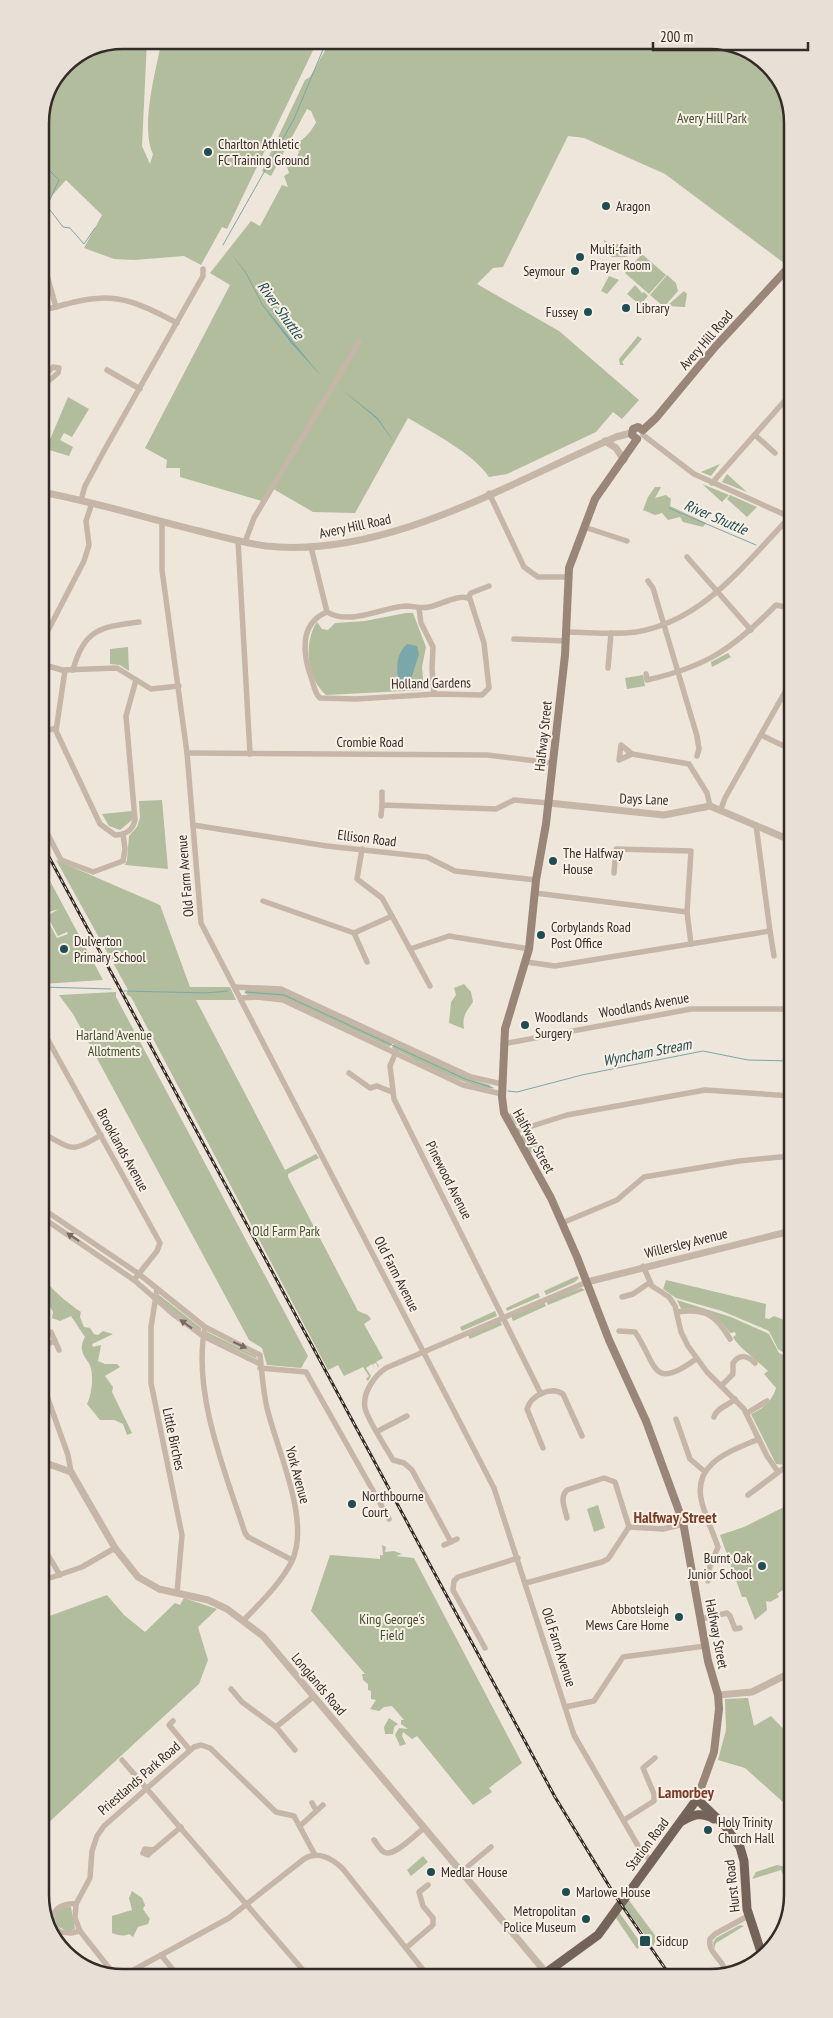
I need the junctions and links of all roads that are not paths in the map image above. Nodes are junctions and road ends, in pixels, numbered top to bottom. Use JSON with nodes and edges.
{"nodes":[{"id":1,"x":203,"y":269,"type":"dead end"},
{"id":2,"x":784,"y":272,"type":"edge"},
{"id":3,"x":49,"y":282,"type":"edge"},
{"id":4,"x":56,"y":307,"type":"junction"},
{"id":5,"x":49,"y":309,"type":"edge"},
{"id":6,"x":177,"y":323,"type":"junction"},
{"id":7,"x":359,"y":342,"type":"dead end"},
{"id":8,"x":107,"y":370,"type":"dead end"},
{"id":9,"x":140,"y":389,"type":"junction"},
{"id":10,"x":784,"y":402,"type":"edge"},
{"id":11,"x":632,"y":433,"type":"joint"},
{"id":12,"x":641,"y":435,"type":"junction"},
{"id":13,"x":755,"y":435,"type":"junction"},
{"id":14,"x":605,"y":441,"type":"junction"},
{"id":15,"x":775,"y":453,"type":"dead end"},
{"id":16,"x":624,"y":460,"type":"junction"},
{"id":17,"x":712,"y":483,"type":"junction"},
{"id":18,"x":489,"y":493,"type":"junction"},
{"id":19,"x":49,"y":494,"type":"edge"},
{"id":20,"x":81,"y":500,"type":"junction"},
{"id":21,"x":92,"y":503,"type":"junction"},
{"id":22,"x":784,"y":514,"type":"edge"},
{"id":23,"x":162,"y":522,"type":"junction"},
{"id":24,"x":784,"y":523,"type":"edge"},
{"id":25,"x":584,"y":527,"type":"junction"},
{"id":26,"x":242,"y":541,"type":"junction"},
{"id":27,"x":626,"y":541,"type":"dead end"},
{"id":28,"x":311,"y":547,"type":"junction"},
{"id":29,"x":687,"y":558,"type":"dead end"},
{"id":30,"x":568,"y":577,"type":"junction"},
{"id":31,"x":648,"y":581,"type":"dead end"},
{"id":32,"x":489,"y":586,"type":"dead end"},
{"id":33,"x":717,"y":592,"type":"junction"},
{"id":34,"x":468,"y":598,"type":"junction"},
{"id":35,"x":784,"y":607,"type":"edge"},
{"id":36,"x":419,"y":608,"type":"junction"},
{"id":37,"x":327,"y":612,"type":"junction"},
{"id":38,"x":139,"y":622,"type":"dead end"},
{"id":39,"x":664,"y":625,"type":"junction"},
{"id":40,"x":49,"y":629,"type":"edge"},
{"id":41,"x":751,"y":630,"type":"junction"},
{"id":42,"x":566,"y":632,"type":"junction"},
{"id":43,"x":611,"y":633,"type":"junction"},
{"id":44,"x":514,"y":639,"type":"dead end"},
{"id":45,"x":566,"y":641,"type":"junction"},
{"id":46,"x":49,"y":666,"type":"edge"},
{"id":47,"x":608,"y":668,"type":"dead end"},
{"id":48,"x":65,"y":670,"type":"junction"},
{"id":49,"x":73,"y":670,"type":"junction"},
{"id":50,"x":679,"y":673,"type":"junction"},
{"id":51,"x":136,"y":680,"type":"junction"},
{"id":52,"x":647,"y":680,"type":"dead end"},
{"id":53,"x":179,"y":685,"type":"junction"},
{"id":54,"x":434,"y":694,"type":"junction"},
{"id":55,"x":784,"y":694,"type":"edge"},
{"id":56,"x":55,"y":728,"type":"junction"},
{"id":57,"x":49,"y":731,"type":"edge"},
{"id":58,"x":761,"y":735,"type":"junction"},
{"id":59,"x":784,"y":746,"type":"edge"},
{"id":60,"x":187,"y":754,"type":"junction"},
{"id":61,"x":250,"y":754,"type":"junction"},
{"id":62,"x":632,"y":754,"type":"dead end"},
{"id":63,"x":697,"y":756,"type":"dead end"},
{"id":64,"x":552,"y":763,"type":"junction"},
{"id":65,"x":382,"y":792,"type":"dead end"},
{"id":66,"x":549,"y":803,"type":"junction"},
{"id":67,"x":382,"y":805,"type":"junction"},
{"id":68,"x":710,"y":806,"type":"junction"},
{"id":69,"x":721,"y":809,"type":"junction"},
{"id":70,"x":381,"y":816,"type":"dead end"},
{"id":71,"x":193,"y":825,"type":"junction"},
{"id":72,"x":756,"y":825,"type":"junction"},
{"id":73,"x":123,"y":834,"type":"junction"},
{"id":74,"x":49,"y":837,"type":"edge"},
{"id":75,"x":784,"y":837,"type":"edge"},
{"id":76,"x":362,"y":849,"type":"junction"},
{"id":77,"x":614,"y":873,"type":"dead end"},
{"id":78,"x":536,"y":880,"type":"junction"},
{"id":79,"x":535,"y":893,"type":"junction"},
{"id":80,"x":263,"y":900,"type":"dead end"},
{"id":81,"x":687,"y":912,"type":"junction"},
{"id":82,"x":392,"y":916,"type":"junction"},
{"id":83,"x":770,"y":931,"type":"junction"},
{"id":84,"x":354,"y":933,"type":"junction"},
{"id":85,"x":691,"y":944,"type":"junction"},
{"id":86,"x":410,"y":948,"type":"junction"},
{"id":87,"x":528,"y":949,"type":"junction"},
{"id":88,"x":774,"y":956,"type":"dead end"},
{"id":89,"x":367,"y":962,"type":"dead end"},
{"id":90,"x":526,"y":962,"type":"junction"},
{"id":91,"x":430,"y":986,"type":"dead end"},
{"id":92,"x":235,"y":987,"type":"junction"},
{"id":93,"x":241,"y":998,"type":"junction"},
{"id":94,"x":784,"y":1009,"type":"edge"},
{"id":95,"x":49,"y":1042,"type":"edge"},
{"id":96,"x":503,"y":1044,"type":"junction"},
{"id":97,"x":396,"y":1052,"type":"junction"},
{"id":98,"x":349,"y":1073,"type":"dead end"},
{"id":99,"x":502,"y":1084,"type":"junction"},
{"id":100,"x":370,"y":1088,"type":"junction"},
{"id":101,"x":392,"y":1092,"type":"junction"},
{"id":102,"x":366,"y":1093,"type":"dead end"},
{"id":103,"x":502,"y":1094,"type":"junction"},
{"id":104,"x":784,"y":1096,"type":"edge"},
{"id":105,"x":513,"y":1132,"type":"junction"},
{"id":106,"x":49,"y":1136,"type":"edge"},
{"id":107,"x":101,"y":1136,"type":"junction"},
{"id":108,"x":784,"y":1157,"type":"edge"},
{"id":109,"x":49,"y":1213,"type":"edge"},
{"id":110,"x":49,"y":1222,"type":"edge"},
{"id":111,"x":562,"y":1223,"type":"junction"},
{"id":112,"x":784,"y":1233,"type":"edge"},
{"id":113,"x":643,"y":1266,"type":"junction"},
{"id":114,"x":139,"y":1274,"type":"junction"},
{"id":115,"x":134,"y":1280,"type":"junction"},
{"id":116,"x":587,"y":1282,"type":"junction"},
{"id":117,"x":649,"y":1283,"type":"junction"},
{"id":118,"x":157,"y":1289,"type":"junction"},
{"id":119,"x":622,"y":1297,"type":"dead end"},
{"id":120,"x":154,"y":1298,"type":"junction"},
{"id":121,"x":677,"y":1312,"type":"junction"},
{"id":122,"x":504,"y":1316,"type":"junction"},
{"id":123,"x":205,"y":1327,"type":"junction"},
{"id":124,"x":619,"y":1331,"type":"dead end"},
{"id":125,"x":51,"y":1332,"type":"dead end"},
{"id":126,"x":203,"y":1336,"type":"junction"},
{"id":127,"x":730,"y":1339,"type":"dead end"},
{"id":128,"x":55,"y":1341,"type":"junction"},
{"id":129,"x":49,"y":1344,"type":"edge"},
{"id":130,"x":59,"y":1350,"type":"dead end"},
{"id":131,"x":423,"y":1351,"type":"junction"},
{"id":132,"x":696,"y":1359,"type":"junction"},
{"id":133,"x":755,"y":1363,"type":"dead end"},
{"id":134,"x":260,"y":1366,"type":"junction"},
{"id":135,"x":721,"y":1386,"type":"junction"},
{"id":136,"x":542,"y":1394,"type":"junction"},
{"id":137,"x":735,"y":1399,"type":"junction"},
{"id":138,"x":767,"y":1401,"type":"dead end"},
{"id":139,"x":49,"y":1402,"type":"edge"},
{"id":140,"x":747,"y":1413,"type":"junction"},
{"id":141,"x":407,"y":1416,"type":"dead end"},
{"id":142,"x":714,"y":1417,"type":"dead end"},
{"id":143,"x":676,"y":1419,"type":"dead end"},
{"id":144,"x":378,"y":1431,"type":"junction"},
{"id":145,"x":582,"y":1436,"type":"dead end"},
{"id":146,"x":759,"y":1439,"type":"junction"},
{"id":147,"x":543,"y":1448,"type":"dead end"},
{"id":148,"x":49,"y":1464,"type":"edge"},
{"id":149,"x":784,"y":1468,"type":"dead end"},
{"id":150,"x":704,"y":1471,"type":"junction"},
{"id":151,"x":71,"y":1472,"type":"junction"},
{"id":152,"x":778,"y":1472,"type":"junction"},
{"id":153,"x":748,"y":1495,"type":"dead end"},
{"id":154,"x":567,"y":1518,"type":"dead end"},
{"id":155,"x":389,"y":1519,"type":"dead end"},
{"id":156,"x":684,"y":1524,"type":"junction"},
{"id":157,"x":629,"y":1527,"type":"junction"},
{"id":158,"x":457,"y":1539,"type":"dead end"},
{"id":159,"x":451,"y":1542,"type":"junction"},
{"id":160,"x":444,"y":1545,"type":"dead end"},
{"id":161,"x":115,"y":1548,"type":"junction"},
{"id":162,"x":49,"y":1557,"type":"edge"},
{"id":163,"x":518,"y":1558,"type":"junction"},
{"id":164,"x":292,"y":1560,"type":"junction"},
{"id":165,"x":708,"y":1571,"type":"junction"},
{"id":166,"x":701,"y":1572,"type":"dead end"},
{"id":167,"x":60,"y":1574,"type":"junction"},
{"id":168,"x":49,"y":1578,"type":"edge"},
{"id":169,"x":708,"y":1581,"type":"dead end"},
{"id":170,"x":526,"y":1583,"type":"junction"},
{"id":171,"x":177,"y":1593,"type":"junction"},
{"id":172,"x":701,"y":1619,"type":"junction"},
{"id":173,"x":244,"y":1620,"type":"junction"},
{"id":174,"x":740,"y":1628,"type":"dead end"},
{"id":175,"x":705,"y":1646,"type":"junction"},
{"id":176,"x":485,"y":1648,"type":"dead end"},
{"id":177,"x":784,"y":1676,"type":"edge"},
{"id":178,"x":231,"y":1689,"type":"dead end"},
{"id":179,"x":718,"y":1695,"type":"junction"},
{"id":180,"x":313,"y":1697,"type":"junction"},
{"id":181,"x":565,"y":1707,"type":"junction"},
{"id":182,"x":173,"y":1720,"type":"dead end"},
{"id":183,"x":276,"y":1727,"type":"junction"},
{"id":184,"x":190,"y":1750,"type":"junction"},
{"id":185,"x":295,"y":1750,"type":"dead end"},
{"id":186,"x":713,"y":1757,"type":"joint"},
{"id":187,"x":655,"y":1758,"type":"dead end"},
{"id":188,"x":122,"y":1760,"type":"dead end"},
{"id":189,"x":148,"y":1788,"type":"junction"},
{"id":190,"x":697,"y":1799,"type":"junction"},
{"id":191,"x":312,"y":1802,"type":"dead end"},
{"id":192,"x":322,"y":1805,"type":"dead end"},
{"id":193,"x":316,"y":1810,"type":"junction"},
{"id":194,"x":624,"y":1820,"type":"junction"},
{"id":195,"x":681,"y":1822,"type":"junction"},
{"id":196,"x":723,"y":1824,"type":"junction"},
{"id":197,"x":300,"y":1826,"type":"junction"},
{"id":198,"x":181,"y":1827,"type":"junction"},
{"id":199,"x":424,"y":1828,"type":"junction"},
{"id":200,"x":374,"y":1840,"type":"dead end"},
{"id":201,"x":491,"y":1847,"type":"dead end"},
{"id":202,"x":154,"y":1850,"type":"dead end"},
{"id":203,"x":316,"y":1855,"type":"junction"},
{"id":204,"x":651,"y":1861,"type":"junction"},
{"id":205,"x":461,"y":1872,"type":"junction"},
{"id":206,"x":428,"y":1885,"type":"dead end"},
{"id":207,"x":76,"y":1904,"type":"junction"},
{"id":208,"x":248,"y":1905,"type":"junction"},
{"id":209,"x":748,"y":1916,"type":"junction"},
{"id":210,"x":52,"y":1917,"type":"edge"},
{"id":211,"x":56,"y":1927,"type":"edge"},
{"id":212,"x":80,"y":1931,"type":"junction"},
{"id":213,"x":406,"y":1948,"type":"junction"},
{"id":214,"x":760,"y":1950,"type":"edge"},
{"id":215,"x":161,"y":1955,"type":"junction"},
{"id":216,"x":110,"y":1968,"type":"edge"},
{"id":217,"x":724,"y":1968,"type":"edge"},
{"id":218,"x":135,"y":1969,"type":"edge"},
{"id":219,"x":172,"y":1969,"type":"edge"},
{"id":220,"x":303,"y":1969,"type":"edge"},
{"id":221,"x":422,"y":1969,"type":"edge"},
{"id":222,"x":542,"y":1969,"type":"edge"},
{"id":223,"x":553,"y":1969,"type":"edge"}],
"edges":[{"from":1,"to":6,"type":"street"},
{"from":2,"to":12,"type":"main road","name":"Avery Hill Road"},
{"from":3,"to":4,"type":"street"},
{"from":4,"to":5,"type":"street"},
{"from":4,"to":6,"type":"street"},
{"from":6,"to":9,"type":"street"},
{"from":7,"to":26,"type":"street"},
{"from":8,"to":9,"type":"street"},
{"from":9,"to":20,"type":"street"},
{"from":10,"to":13,"type":"street"},
{"from":11,"to":12,"type":"main road"},
{"from":11,"to":14,"type":"street","name":"Avery Hill Road"},
{"from":12,"to":16,"type":"main road","name":"Halfway Street"},
{"from":12,"to":17,"type":"street"},
{"from":13,"to":15,"type":"street"},
{"from":13,"to":17,"type":"street"},
{"from":14,"to":16,"type":"street"},
{"from":14,"to":18,"type":"street","name":"Avery Hill Road"},
{"from":16,"to":25,"type":"main road","name":"Halfway Street"},
{"from":17,"to":22,"type":"street"},
{"from":18,"to":28,"type":"street","name":"Avery Hill Road"},
{"from":18,"to":30,"type":"street"},
{"from":19,"to":20,"type":"street","name":"Avery Hill Road"},
{"from":20,"to":21,"type":"street","name":"Avery Hill Road"},
{"from":21,"to":23,"type":"street","name":"Avery Hill Road"},
{"from":21,"to":40,"type":"street"},
{"from":23,"to":26,"type":"street","name":"Avery Hill Road"},
{"from":23,"to":53,"type":"street","name":"Old Farm Avenue"},
{"from":24,"to":33,"type":"street"},
{"from":25,"to":27,"type":"street"},
{"from":25,"to":30,"type":"main road","name":"Halfway Street"},
{"from":26,"to":28,"type":"street","name":"Avery Hill Road"},
{"from":26,"to":61,"type":"street"},
{"from":28,"to":37,"type":"street"},
{"from":29,"to":33,"type":"street"},
{"from":30,"to":42,"type":"main road","name":"Halfway Street"},
{"from":31,"to":39,"type":"street"},
{"from":32,"to":34,"type":"street"},
{"from":33,"to":39,"type":"street"},
{"from":33,"to":41,"type":"street"},
{"from":34,"to":36,"type":"street"},
{"from":34,"to":54,"type":"street","name":"Holland Gardens"},
{"from":35,"to":41,"type":"street"},
{"from":36,"to":37,"type":"street"},
{"from":36,"to":54,"type":"street"},
{"from":37,"to":54,"type":"street","name":"Holland Gardens"},
{"from":38,"to":49,"type":"street"},
{"from":39,"to":43,"type":"street"},
{"from":39,"to":50,"type":"street"},
{"from":41,"to":50,"type":"street"},
{"from":42,"to":43,"type":"street"},
{"from":42,"to":45,"type":"main road","name":"Halfway Street"},
{"from":43,"to":47,"type":"street"},
{"from":44,"to":45,"type":"street"},
{"from":45,"to":64,"type":"main road","name":"Halfway Street"},
{"from":46,"to":48,"type":"street"},
{"from":48,"to":49,"type":"street"},
{"from":48,"to":56,"type":"street"},
{"from":49,"to":51,"type":"street"},
{"from":50,"to":52,"type":"street"},
{"from":50,"to":63,"type":"street"},
{"from":51,"to":53,"type":"street"},
{"from":51,"to":73,"type":"street"},
{"from":53,"to":60,"type":"street","name":"Old Farm Avenue"},
{"from":55,"to":58,"type":"street"},
{"from":56,"to":57,"type":"street"},
{"from":56,"to":73,"type":"street"},
{"from":58,"to":59,"type":"street"},
{"from":58,"to":69,"type":"street"},
{"from":60,"to":61,"type":"street","name":"Crombie Road"},
{"from":60,"to":71,"type":"street","name":"Old Farm Avenue"},
{"from":61,"to":64,"type":"street","name":"Crombie Road"},
{"from":62,"to":68,"type":"street"},
{"from":64,"to":66,"type":"main road","name":"Halfway Street"},
{"from":65,"to":67,"type":"street"},
{"from":66,"to":67,"type":"street"},
{"from":66,"to":68,"type":"street","name":"Days Lane"},
{"from":66,"to":78,"type":"main road","name":"Halfway Street"},
{"from":67,"to":70,"type":"street"},
{"from":68,"to":69,"type":"street","name":"Days Lane"},
{"from":69,"to":72,"type":"street","name":"Days Lane"},
{"from":71,"to":76,"type":"street","name":"Ellison Road"},
{"from":71,"to":92,"type":"street","name":"Old Farm Avenue"},
{"from":72,"to":75,"type":"street","name":"Days Lane"},
{"from":72,"to":83,"type":"street"},
{"from":73,"to":74,"type":"street"},
{"from":76,"to":78,"type":"street","name":"Ellison Road"},
{"from":76,"to":82,"type":"street"},
{"from":77,"to":81,"type":"street"},
{"from":78,"to":79,"type":"main road","name":"Halfway Street"},
{"from":79,"to":81,"type":"street"},
{"from":79,"to":87,"type":"main road","name":"Halfway Street"},
{"from":80,"to":84,"type":"street"},
{"from":81,"to":85,"type":"street"},
{"from":82,"to":84,"type":"street"},
{"from":82,"to":86,"type":"street"},
{"from":83,"to":85,"type":"street"},
{"from":83,"to":88,"type":"street"},
{"from":84,"to":89,"type":"street"},
{"from":85,"to":90,"type":"street"},
{"from":86,"to":87,"type":"street"},
{"from":86,"to":91,"type":"street"},
{"from":87,"to":90,"type":"main road","name":"Halfway Street"},
{"from":90,"to":96,"type":"main road","name":"Halfway Street"},
{"from":92,"to":93,"type":"street","name":"Old Farm Avenue"},
{"from":92,"to":99,"type":"street"},
{"from":93,"to":97,"type":"street"},
{"from":93,"to":131,"type":"street","name":"Old Farm Avenue"},
{"from":94,"to":96,"type":"street","name":"Woodlands Avenue"},
{"from":95,"to":107,"type":"street","name":"Brooklands Avenue"},
{"from":96,"to":99,"type":"main road","name":"Halfway Street"},
{"from":97,"to":101,"type":"street","name":"Pinewood Avenue"},
{"from":97,"to":103,"type":"street"},
{"from":98,"to":100,"type":"street"},
{"from":99,"to":103,"type":"main road","name":"Halfway Street"},
{"from":100,"to":101,"type":"street"},
{"from":100,"to":102,"type":"street"},
{"from":101,"to":122,"type":"street","name":"Pinewood Avenue"},
{"from":103,"to":105,"type":"main road","name":"Halfway Street"},
{"from":104,"to":105,"type":"street"},
{"from":105,"to":111,"type":"main road","name":"Halfway Street"},
{"from":106,"to":107,"type":"street"},
{"from":107,"to":114,"type":"street","name":"Brooklands Avenue"},
{"from":108,"to":111,"type":"street"},
{"from":109,"to":114,"type":"street"},
{"from":115,"to":110,"type":"street","one_way":true},
{"from":111,"to":116,"type":"main road","name":"Halfway Street"},
{"from":112,"to":113,"type":"street","name":"Willersley Avenue"},
{"from":113,"to":116,"type":"street","name":"Willersley Avenue"},
{"from":113,"to":117,"type":"street"},
{"from":114,"to":115,"type":"street","name":"Brooklands Avenue"},
{"from":114,"to":118,"type":"street"},
{"from":115,"to":120,"type":"street"},
{"from":116,"to":122,"type":"street"},
{"from":116,"to":156,"type":"main road","name":"Halfway Street"},
{"from":117,"to":119,"type":"street"},
{"from":117,"to":121,"type":"street"},
{"from":118,"to":120,"type":"street","name":"Little Birches"},
{"from":118,"to":123,"type":"street"},
{"from":126,"to":120,"type":"street","one_way":true},
{"from":120,"to":171,"type":"street","name":"Little Birches"},
{"from":121,"to":127,"type":"street"},
{"from":121,"to":132,"type":"street"},
{"from":122,"to":131,"type":"street"},
{"from":122,"to":136,"type":"street","name":"Pinewood Avenue"},
{"from":123,"to":126,"type":"street"},
{"from":123,"to":134,"type":"street","name":"York Avenue","one_way":true},
{"from":124,"to":132,"type":"street"},
{"from":125,"to":128,"type":"street"},
{"from":126,"to":134,"type":"street"},
{"from":126,"to":164,"type":"street"},
{"from":128,"to":129,"type":"street"},
{"from":128,"to":130,"type":"street"},
{"from":131,"to":144,"type":"street"},
{"from":131,"to":163,"type":"street","name":"Old Farm Avenue"},
{"from":132,"to":135,"type":"street"},
{"from":133,"to":135,"type":"street"},
{"from":134,"to":155,"type":"street"},
{"from":134,"to":164,"type":"street","name":"York Avenue"},
{"from":135,"to":137,"type":"street"},
{"from":136,"to":145,"type":"street"},
{"from":136,"to":147,"type":"street"},
{"from":137,"to":140,"type":"street"},
{"from":137,"to":142,"type":"street"},
{"from":138,"to":140,"type":"street"},
{"from":139,"to":151,"type":"street"},
{"from":140,"to":146,"type":"street"},
{"from":141,"to":144,"type":"street"},
{"from":143,"to":150,"type":"street"},
{"from":144,"to":159,"type":"street"},
{"from":146,"to":150,"type":"street"},
{"from":146,"to":152,"type":"street"},
{"from":148,"to":151,"type":"street"},
{"from":149,"to":152,"type":"street"},
{"from":150,"to":165,"type":"street"},
{"from":151,"to":161,"type":"street","name":"Longlands Road"},
{"from":152,"to":153,"type":"street"},
{"from":154,"to":157,"type":"street"},
{"from":156,"to":157,"type":"street"},
{"from":156,"to":172,"type":"main road","name":"Halfway Street"},
{"from":157,"to":170,"type":"street"},
{"from":158,"to":159,"type":"street"},
{"from":159,"to":160,"type":"street"},
{"from":161,"to":167,"type":"street"},
{"from":161,"to":171,"type":"street","name":"Longlands Road"},
{"from":162,"to":167,"type":"street"},
{"from":163,"to":170,"type":"street","name":"Old Farm Avenue"},
{"from":163,"to":176,"type":"street"},
{"from":164,"to":173,"type":"street","name":"York Avenue"},
{"from":165,"to":166,"type":"street"},
{"from":165,"to":169,"type":"street"},
{"from":167,"to":168,"type":"street"},
{"from":170,"to":181,"type":"street","name":"Old Farm Avenue"},
{"from":171,"to":173,"type":"street","name":"Longlands Road"},
{"from":172,"to":174,"type":"street"},
{"from":172,"to":175,"type":"main road","name":"Halfway Street"},
{"from":173,"to":180,"type":"street","name":"Longlands Road"},
{"from":175,"to":179,"type":"main road","name":"Halfway Street"},
{"from":175,"to":181,"type":"street"},
{"from":177,"to":179,"type":"street"},
{"from":178,"to":183,"type":"street"},
{"from":179,"to":186,"type":"main road","name":"Halfway Street"},
{"from":180,"to":183,"type":"street"},
{"from":180,"to":199,"type":"street","name":"Longlands Road"},
{"from":181,"to":194,"type":"street","name":"Old Farm Avenue"},
{"from":182,"to":184,"type":"street"},
{"from":183,"to":185,"type":"street"},
{"from":184,"to":189,"type":"street","name":"Priestlands Park Road"},
{"from":184,"to":197,"type":"street","name":"Priestlands Park Road"},
{"from":186,"to":190,"type":"main road","name":"Station Road"},
{"from":187,"to":194,"type":"street"},
{"from":188,"to":189,"type":"street"},
{"from":189,"to":198,"type":"street"},
{"from":189,"to":207,"type":"street","name":"Priestlands Park Road"},
{"from":190,"to":195,"type":"main road","name":"Station Road"},
{"from":190,"to":196,"type":"main road","name":"Hurst Road"},
{"from":191,"to":193,"type":"street"},
{"from":192,"to":193,"type":"street"},
{"from":193,"to":197,"type":"street"},
{"from":194,"to":204,"type":"street","name":"Old Farm Avenue"},
{"from":195,"to":196,"type":"main road"},
{"from":195,"to":204,"type":"main road","name":"Station Road"},
{"from":196,"to":209,"type":"main road","name":"Hurst Road"},
{"from":197,"to":203,"type":"street","name":"Priestlands Park Road"},
{"from":198,"to":202,"type":"street"},
{"from":198,"to":208,"type":"street"},
{"from":199,"to":200,"type":"street"},
{"from":199,"to":205,"type":"street","name":"Longlands Road"},
{"from":201,"to":205,"type":"street"},
{"from":203,"to":208,"type":"street"},
{"from":203,"to":213,"type":"street"},
{"from":204,"to":223,"type":"main road","name":"Station Road"},
{"from":205,"to":222,"type":"street","name":"Longlands Road"},
{"from":206,"to":213,"type":"street"},
{"from":207,"to":210,"type":"street"},
{"from":207,"to":212,"type":"street"},
{"from":208,"to":215,"type":"street"},
{"from":208,"to":220,"type":"street"},
{"from":209,"to":214,"type":"main road","name":"Hurst Road"},
{"from":209,"to":217,"type":"street"},
{"from":211,"to":212,"type":"street"},
{"from":212,"to":216,"type":"street"},
{"from":213,"to":221,"type":"street"},
{"from":215,"to":218,"type":"street"},
{"from":215,"to":219,"type":"street"}]}
